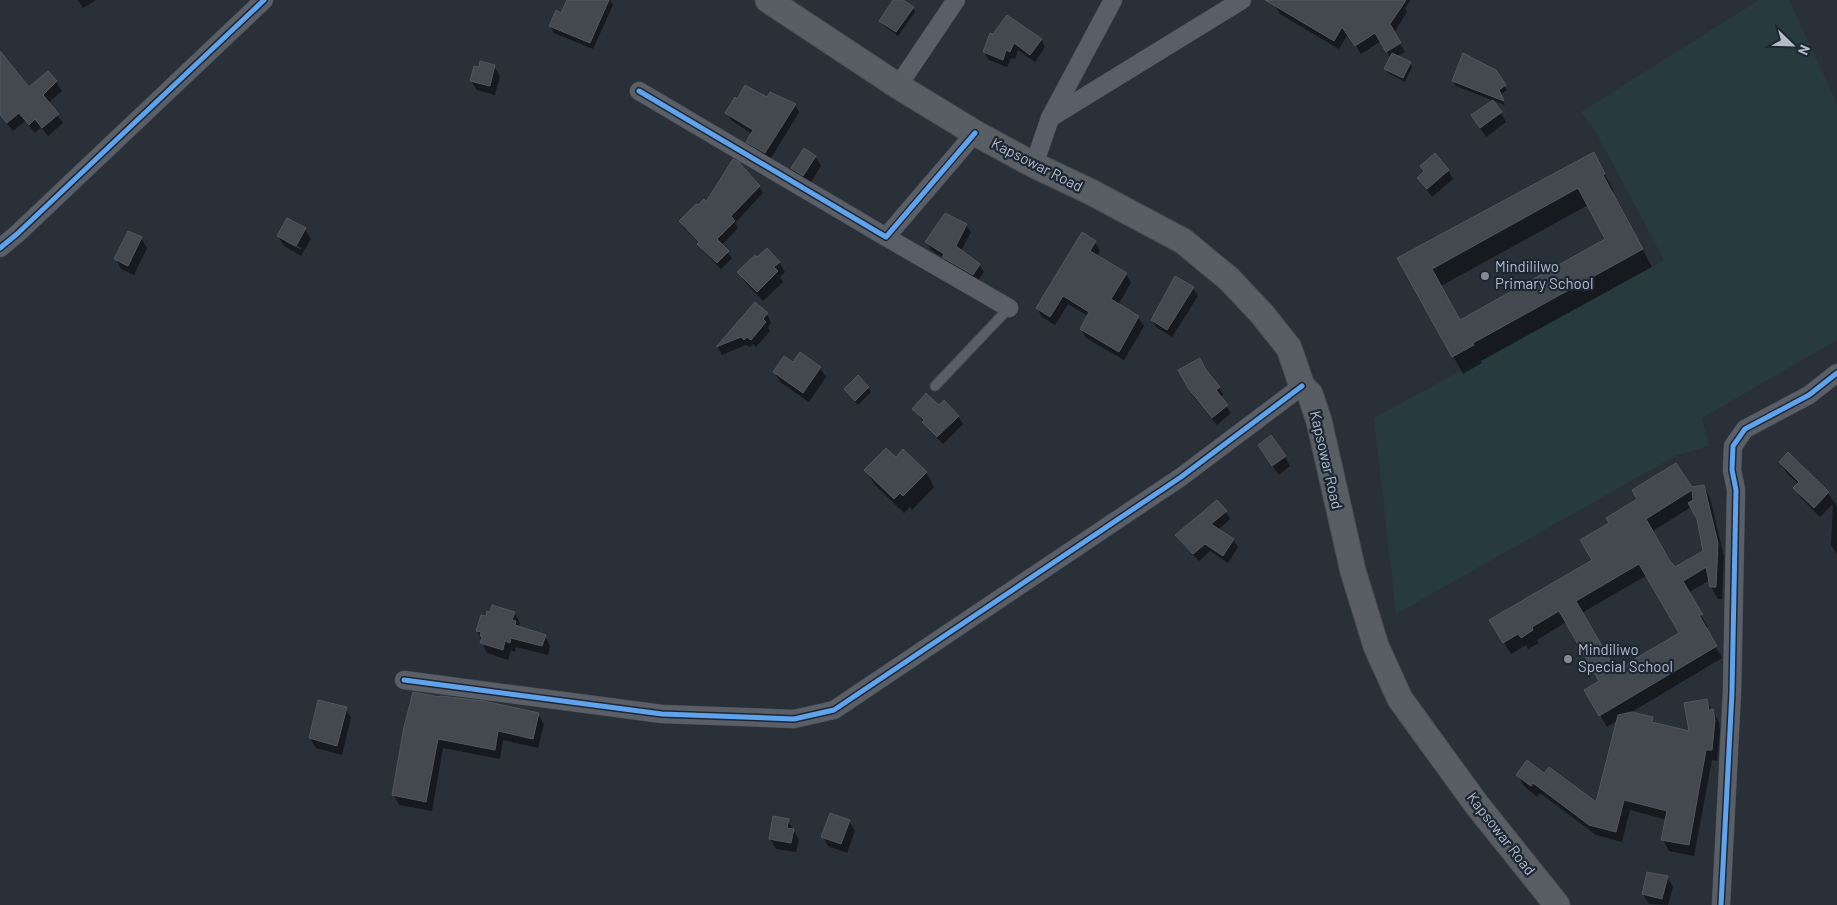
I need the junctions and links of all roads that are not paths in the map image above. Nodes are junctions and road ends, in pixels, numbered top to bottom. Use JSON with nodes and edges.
{"nodes":[{"id":1,"x":264,"y":0,"type":"edge"},
{"id":2,"x":768,"y":0,"type":"edge"},
{"id":3,"x":956,"y":0,"type":"edge"},
{"id":4,"x":1113,"y":0,"type":"edge"},
{"id":5,"x":1242,"y":0,"type":"edge"},
{"id":6,"x":898,"y":86,"type":"junction"},
{"id":7,"x":639,"y":91,"type":"dead end"},
{"id":8,"x":1050,"y":118,"type":"junction"},
{"id":9,"x":975,"y":133,"type":"junction"},
{"id":10,"x":1034,"y":166,"type":"junction"},
{"id":11,"x":886,"y":237,"type":"junction"},
{"id":12,"x":0,"y":248,"type":"edge"},
{"id":13,"x":1009,"y":308,"type":"joint"},
{"id":14,"x":1837,"y":373,"type":"edge"},
{"id":15,"x":935,"y":386,"type":"dead end"},
{"id":16,"x":1302,"y":386,"type":"junction"},
{"id":17,"x":404,"y":680,"type":"dead end"},
{"id":18,"x":1557,"y":905,"type":"edge"},
{"id":19,"x":1721,"y":905,"type":"edge"}],
"edges":[{"from":1,"to":12,"type":"street"},
{"from":2,"to":6,"type":"main road","name":"Kapsowar Road"},
{"from":3,"to":6,"type":"street"},
{"from":4,"to":8,"type":"street"},
{"from":5,"to":8,"type":"street"},
{"from":6,"to":9,"type":"main road","name":"Kapsowar Road"},
{"from":7,"to":11,"type":"street"},
{"from":8,"to":10,"type":"street"},
{"from":9,"to":10,"type":"main road","name":"Kapsowar Road"},
{"from":9,"to":11,"type":"street"},
{"from":10,"to":16,"type":"main road","name":"Kapsowar Road"},
{"from":11,"to":13,"type":"street"},
{"from":13,"to":15,"type":"lane"},
{"from":14,"to":19,"type":"street"},
{"from":16,"to":17,"type":"street"},
{"from":16,"to":18,"type":"main road","name":"Kapsowar Road"}]}
